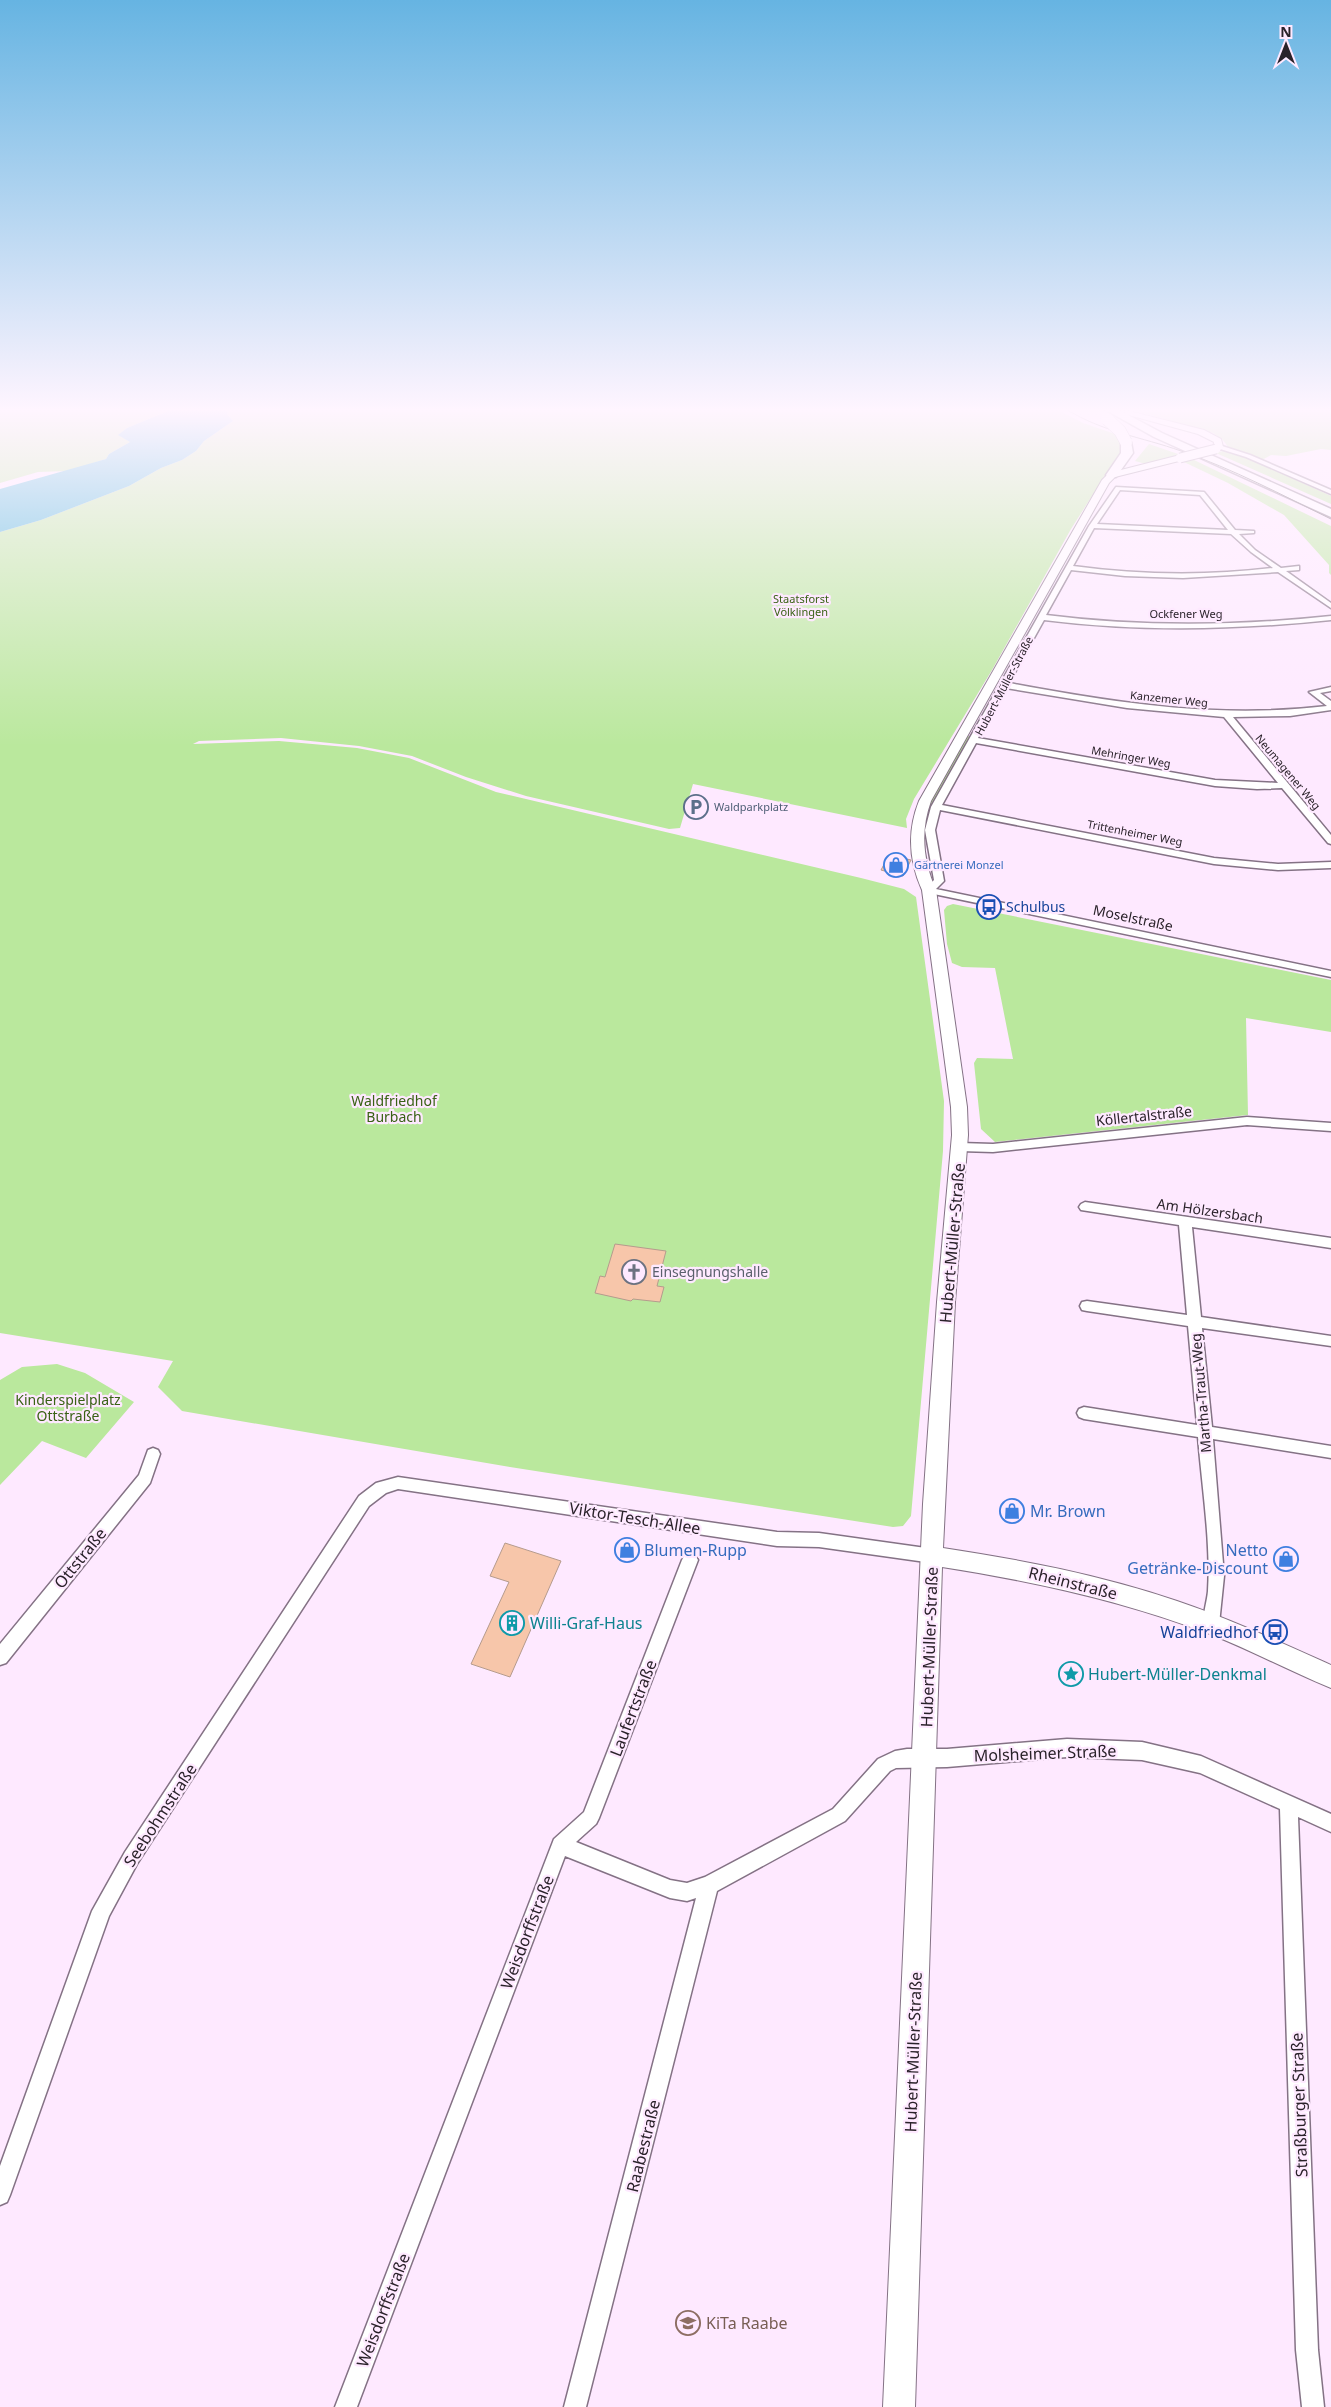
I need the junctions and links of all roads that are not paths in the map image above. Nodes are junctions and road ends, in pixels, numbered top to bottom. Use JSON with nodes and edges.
{"nodes":[{"id":1,"x":1084,"y":521,"type":"edge"},
{"id":2,"x":1095,"y":521,"type":"edge"},
{"id":3,"x":1225,"y":521,"type":"edge"},
{"id":4,"x":1092,"y":526,"type":"junction"},
{"id":5,"x":1234,"y":532,"type":"junction"},
{"id":6,"x":1252,"y":532,"type":"dead end"},
{"id":7,"x":1070,"y":568,"type":"junction"},
{"id":8,"x":1296,"y":568,"type":"dead end"},
{"id":9,"x":1279,"y":570,"type":"junction"},
{"id":10,"x":1331,"y":606,"type":"edge"},
{"id":11,"x":1041,"y":617,"type":"junction"},
{"id":12,"x":1331,"y":618,"type":"edge"},
{"id":13,"x":1006,"y":684,"type":"junction"},
{"id":14,"x":1331,"y":689,"type":"edge"},
{"id":15,"x":1331,"y":707,"type":"edge"},
{"id":16,"x":1228,"y":716,"type":"junction"},
{"id":17,"x":974,"y":740,"type":"junction"},
{"id":18,"x":1285,"y":785,"type":"junction"},
{"id":19,"x":936,"y":807,"type":"junction"},
{"id":20,"x":1331,"y":841,"type":"edge"},
{"id":21,"x":1331,"y":865,"type":"edge"},
{"id":22,"x":930,"y":890,"type":"junction"},
{"id":23,"x":1331,"y":974,"type":"edge"},
{"id":24,"x":1331,"y":1127,"type":"edge"},
{"id":25,"x":960,"y":1146,"type":"junction"},
{"id":26,"x":1085,"y":1207,"type":"dead end"},
{"id":27,"x":1185,"y":1222,"type":"junction"},
{"id":28,"x":1331,"y":1243,"type":"edge"},
{"id":29,"x":1087,"y":1306,"type":"dead end"},
{"id":30,"x":1195,"y":1321,"type":"junction"},
{"id":31,"x":1331,"y":1340,"type":"edge"},
{"id":32,"x":1084,"y":1413,"type":"dead end"},
{"id":33,"x":1205,"y":1432,"type":"junction"},
{"id":34,"x":1331,"y":1452,"type":"edge"},
{"id":35,"x":153,"y":1454,"type":"dead end"},
{"id":36,"x":398,"y":1483,"type":"joint"},
{"id":37,"x":933,"y":1556,"type":"junction"},
{"id":38,"x":690,"y":1560,"type":"dead end"},
{"id":39,"x":1211,"y":1624,"type":"junction"},
{"id":40,"x":0,"y":1658,"type":"edge"},
{"id":41,"x":1331,"y":1678,"type":"edge"},
{"id":42,"x":925,"y":1759,"type":"junction"},
{"id":43,"x":1290,"y":1803,"type":"junction"},
{"id":44,"x":1331,"y":1822,"type":"edge"},
{"id":45,"x":560,"y":1845,"type":"junction"},
{"id":46,"x":709,"y":1885,"type":"junction"},
{"id":47,"x":0,"y":2195,"type":"edge"},
{"id":48,"x":346,"y":2407,"type":"edge"},
{"id":49,"x":576,"y":2407,"type":"edge"},
{"id":50,"x":899,"y":2407,"type":"edge"},
{"id":51,"x":1313,"y":2407,"type":"edge"}],
"edges":[{"from":1,"to":22,"type":"main road","name":"Hubert-Müller-Straße"},
{"from":2,"to":4,"type":"street","name":"Hubert-Müller-Straße"},
{"from":3,"to":5,"type":"street"},
{"from":4,"to":5,"type":"street"},
{"from":4,"to":7,"type":"street","name":"Hubert-Müller-Straße"},
{"from":5,"to":6,"type":"street"},
{"from":5,"to":9,"type":"street"},
{"from":7,"to":9,"type":"street"},
{"from":7,"to":11,"type":"street","name":"Hubert-Müller-Straße"},
{"from":8,"to":9,"type":"street"},
{"from":9,"to":10,"type":"street"},
{"from":11,"to":12,"type":"street","name":"Ockfener Weg"},
{"from":11,"to":13,"type":"street","name":"Hubert-Müller-Straße"},
{"from":13,"to":16,"type":"street","name":"Kanzemer Weg"},
{"from":13,"to":17,"type":"street","name":"Hubert-Müller-Straße"},
{"from":14,"to":15,"type":"street"},
{"from":15,"to":16,"type":"street","name":"Kanzemer Weg"},
{"from":16,"to":18,"type":"street","name":"Neumagener Weg"},
{"from":17,"to":18,"type":"street","name":"Mehringer Weg"},
{"from":17,"to":19,"type":"street","name":"Hubert-Müller-Straße"},
{"from":18,"to":20,"type":"street","name":"Neumagener Weg"},
{"from":19,"to":21,"type":"street","name":"Trittenheimer Weg"},
{"from":19,"to":22,"type":"street","name":"Hubert-Müller-Straße"},
{"from":22,"to":23,"type":"street","name":"Moselstraße"},
{"from":22,"to":25,"type":"main road","name":"Hubert-Müller-Straße"},
{"from":24,"to":25,"type":"street","name":"Köllertalstraße"},
{"from":25,"to":37,"type":"main road","name":"Hubert-Müller-Straße"},
{"from":26,"to":27,"type":"street","name":"Am Hölzersbach"},
{"from":27,"to":28,"type":"street","name":"Am Hölzersbach"},
{"from":27,"to":30,"type":"street","name":"Martha-Traut-Weg"},
{"from":29,"to":30,"type":"street"},
{"from":30,"to":31,"type":"street"},
{"from":30,"to":33,"type":"street","name":"Martha-Traut-Weg"},
{"from":32,"to":33,"type":"street"},
{"from":33,"to":34,"type":"street"},
{"from":33,"to":39,"type":"street","name":"Martha-Traut-Weg"},
{"from":35,"to":40,"type":"street","name":"Ottstraße"},
{"from":36,"to":37,"type":"street","name":"Viktor-Tesch-Allee"},
{"from":36,"to":47,"type":"street","name":"Seebohmstraße"},
{"from":37,"to":39,"type":"main road","name":"Rheinstraße"},
{"from":37,"to":42,"type":"main road","name":"Hubert-Müller-Straße"},
{"from":38,"to":45,"type":"street","name":"Laufertstraße"},
{"from":39,"to":41,"type":"main road","name":"Rheinstraße"},
{"from":42,"to":43,"type":"street","name":"Molsheimer Straße"},
{"from":42,"to":46,"type":"street"},
{"from":42,"to":50,"type":"main road","name":"Hubert-Müller-Straße"},
{"from":43,"to":44,"type":"street","name":"Molsheimer Straße"},
{"from":43,"to":51,"type":"street","name":"Straßburger Straße"},
{"from":45,"to":46,"type":"street"},
{"from":45,"to":48,"type":"street","name":"Weisdorffstraße"},
{"from":46,"to":49,"type":"street","name":"Raabestraße"}]}
